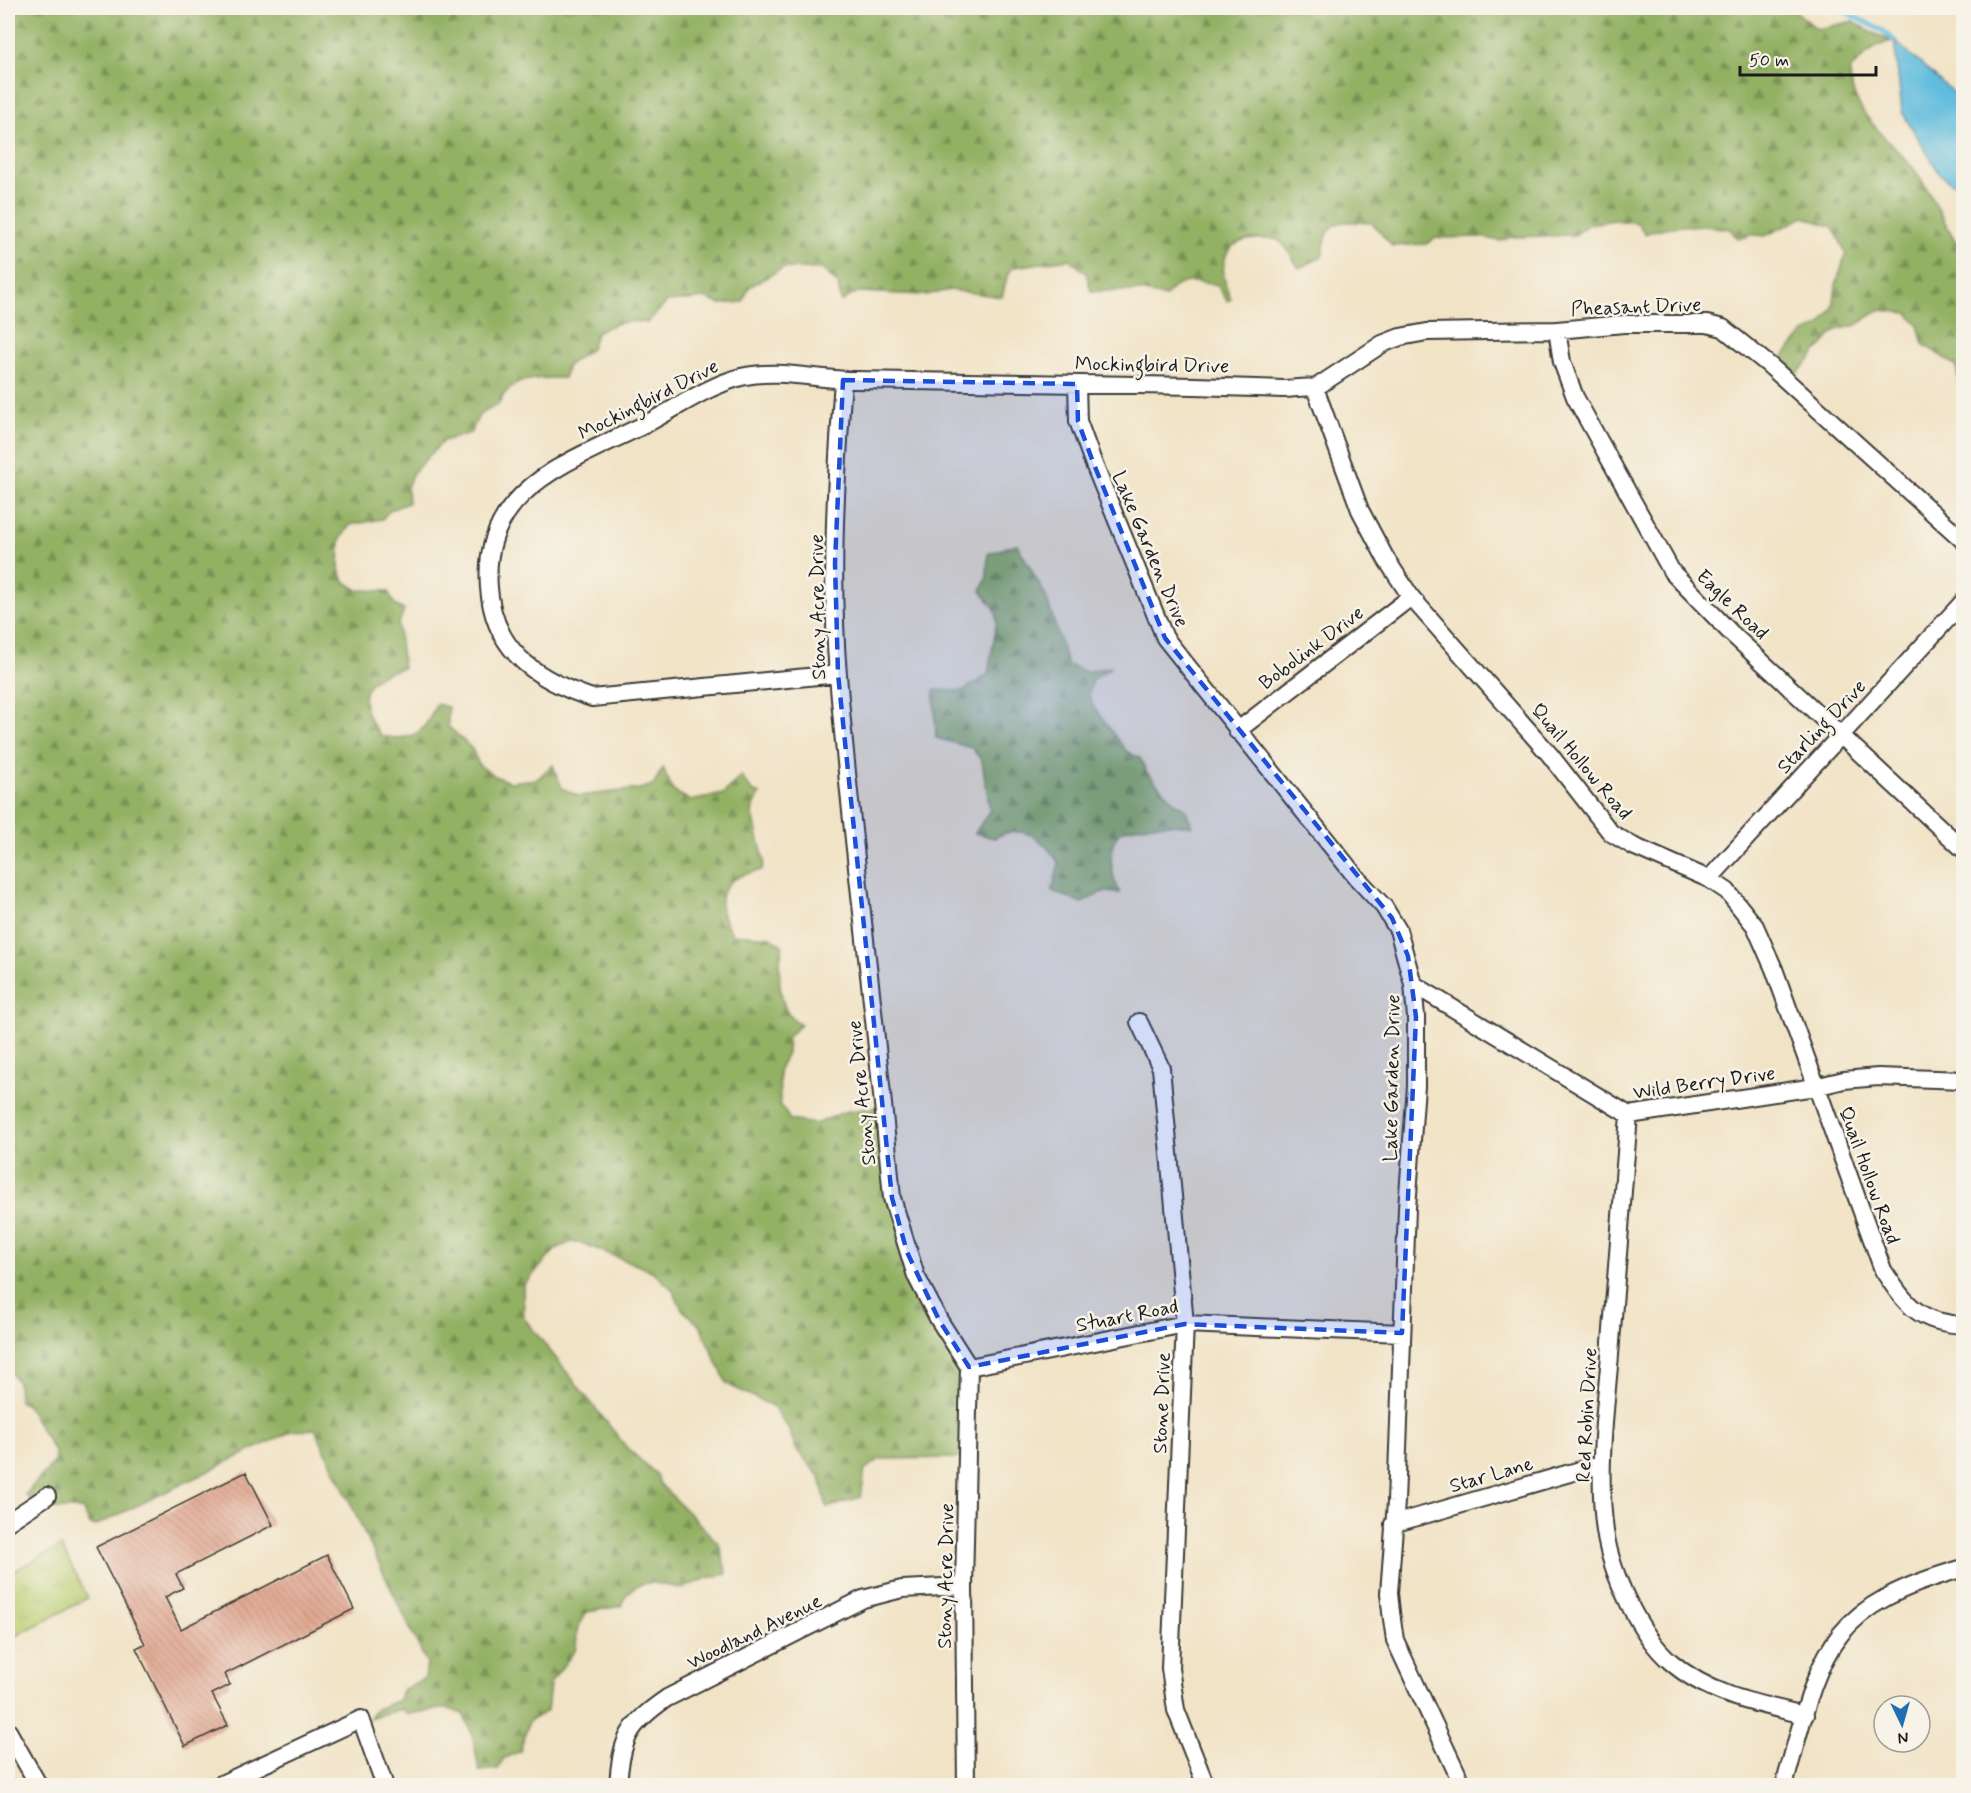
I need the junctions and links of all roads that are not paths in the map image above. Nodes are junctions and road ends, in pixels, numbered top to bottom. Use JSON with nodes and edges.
{"nodes":[{"id":1,"x":12,"y":8,"type":"edge"},
{"id":2,"x":8,"y":12,"type":"edge"},
{"id":3,"x":1557,"y":330,"type":"junction"},
{"id":4,"x":843,"y":380,"type":"junction"},
{"id":5,"x":1077,"y":384,"type":"junction"},
{"id":6,"x":1316,"y":388,"type":"junction"},
{"id":7,"x":1964,"y":542,"type":"edge"},
{"id":8,"x":1411,"y":597,"type":"junction"},
{"id":9,"x":1964,"y":601,"type":"edge"},
{"id":10,"x":838,"y":674,"type":"junction"},
{"id":11,"x":1237,"y":731,"type":"junction"},
{"id":12,"x":1842,"y":735,"type":"junction"},
{"id":13,"x":1964,"y":850,"type":"edge"},
{"id":14,"x":1709,"y":879,"type":"junction"},
{"id":15,"x":1413,"y":984,"type":"junction"},
{"id":16,"x":1139,"y":1022,"type":"dead end"},
{"id":17,"x":1964,"y":1080,"type":"edge"},
{"id":18,"x":1815,"y":1087,"type":"junction"},
{"id":19,"x":1629,"y":1115,"type":"junction"},
{"id":20,"x":1185,"y":1324,"type":"junction"},
{"id":21,"x":1964,"y":1325,"type":"edge"},
{"id":22,"x":1402,"y":1333,"type":"junction"},
{"id":23,"x":969,"y":1367,"type":"junction"},
{"id":24,"x":1601,"y":1464,"type":"junction"},
{"id":25,"x":46,"y":1496,"type":"dead end"},
{"id":26,"x":8,"y":1522,"type":"edge"},
{"id":27,"x":1393,"y":1524,"type":"junction"},
{"id":28,"x":1964,"y":1569,"type":"edge"},
{"id":29,"x":964,"y":1586,"type":"junction"},
{"id":30,"x":1804,"y":1715,"type":"junction"},
{"id":31,"x":8,"y":1731,"type":"edge"},
{"id":32,"x":39,"y":1785,"type":"edge"},
{"id":33,"x":217,"y":1785,"type":"edge"},
{"id":34,"x":385,"y":1785,"type":"edge"},
{"id":35,"x":618,"y":1785,"type":"edge"},
{"id":36,"x":966,"y":1785,"type":"edge"},
{"id":37,"x":1206,"y":1785,"type":"edge"},
{"id":38,"x":1463,"y":1785,"type":"edge"},
{"id":39,"x":1784,"y":1785,"type":"edge"}],
"edges":[{"from":1,"to":2,"type":"lane"},
{"from":3,"to":6,"type":"street","name":"Pheasant Drive"},
{"from":3,"to":7,"type":"street","name":"Pheasant Drive"},
{"from":3,"to":12,"type":"street","name":"Eagle Road"},
{"from":4,"to":5,"type":"street","name":"Mockingbird Drive"},
{"from":4,"to":10,"type":"street","name":"Stony Acre Drive"},
{"from":4,"to":10,"type":"street","name":"Mockingbird Drive"},
{"from":5,"to":6,"type":"street","name":"Mockingbird Drive"},
{"from":5,"to":11,"type":"street","name":"Lake Garden Drive"},
{"from":6,"to":8,"type":"street","name":"Quail Hollow Road"},
{"from":8,"to":11,"type":"street","name":"Bobolink Drive"},
{"from":8,"to":14,"type":"street","name":"Quail Hollow Road"},
{"from":9,"to":12,"type":"street","name":"Starling Drive"},
{"from":10,"to":23,"type":"street","name":"Stony Acre Drive"},
{"from":11,"to":15,"type":"street","name":"Lake Garden Drive"},
{"from":12,"to":13,"type":"street","name":"Eagle Road"},
{"from":12,"to":14,"type":"street","name":"Starling Drive"},
{"from":14,"to":18,"type":"street","name":"Quail Hollow Road"},
{"from":15,"to":19,"type":"street","name":"Wild Berry Drive"},
{"from":15,"to":22,"type":"street","name":"Lake Garden Drive"},
{"from":16,"to":20,"type":"street","name":"Stone Drive"},
{"from":17,"to":18,"type":"street","name":"Wild Berry Drive"},
{"from":18,"to":19,"type":"street","name":"Wild Berry Drive"},
{"from":18,"to":21,"type":"street","name":"Quail Hollow Road"},
{"from":19,"to":24,"type":"street","name":"Red Robin Drive"},
{"from":20,"to":22,"type":"street","name":"Stuart Road"},
{"from":20,"to":23,"type":"street","name":"Stuart Road"},
{"from":20,"to":37,"type":"street","name":"Stone Drive"},
{"from":22,"to":27,"type":"street","name":"Lake Garden Drive"},
{"from":23,"to":29,"type":"street","name":"Stony Acre Drive"},
{"from":24,"to":27,"type":"street","name":"Star Lane"},
{"from":24,"to":30,"type":"street","name":"Red Robin Drive"},
{"from":25,"to":26,"type":"street"},
{"from":27,"to":38,"type":"street","name":"Lake Garden Drive"},
{"from":28,"to":30,"type":"street"},
{"from":29,"to":35,"type":"street","name":"Woodland Avenue"},
{"from":29,"to":36,"type":"street","name":"Stony Acre Drive"},
{"from":30,"to":39,"type":"street"},
{"from":31,"to":32,"type":"street"},
{"from":33,"to":34,"type":"street"}]}
